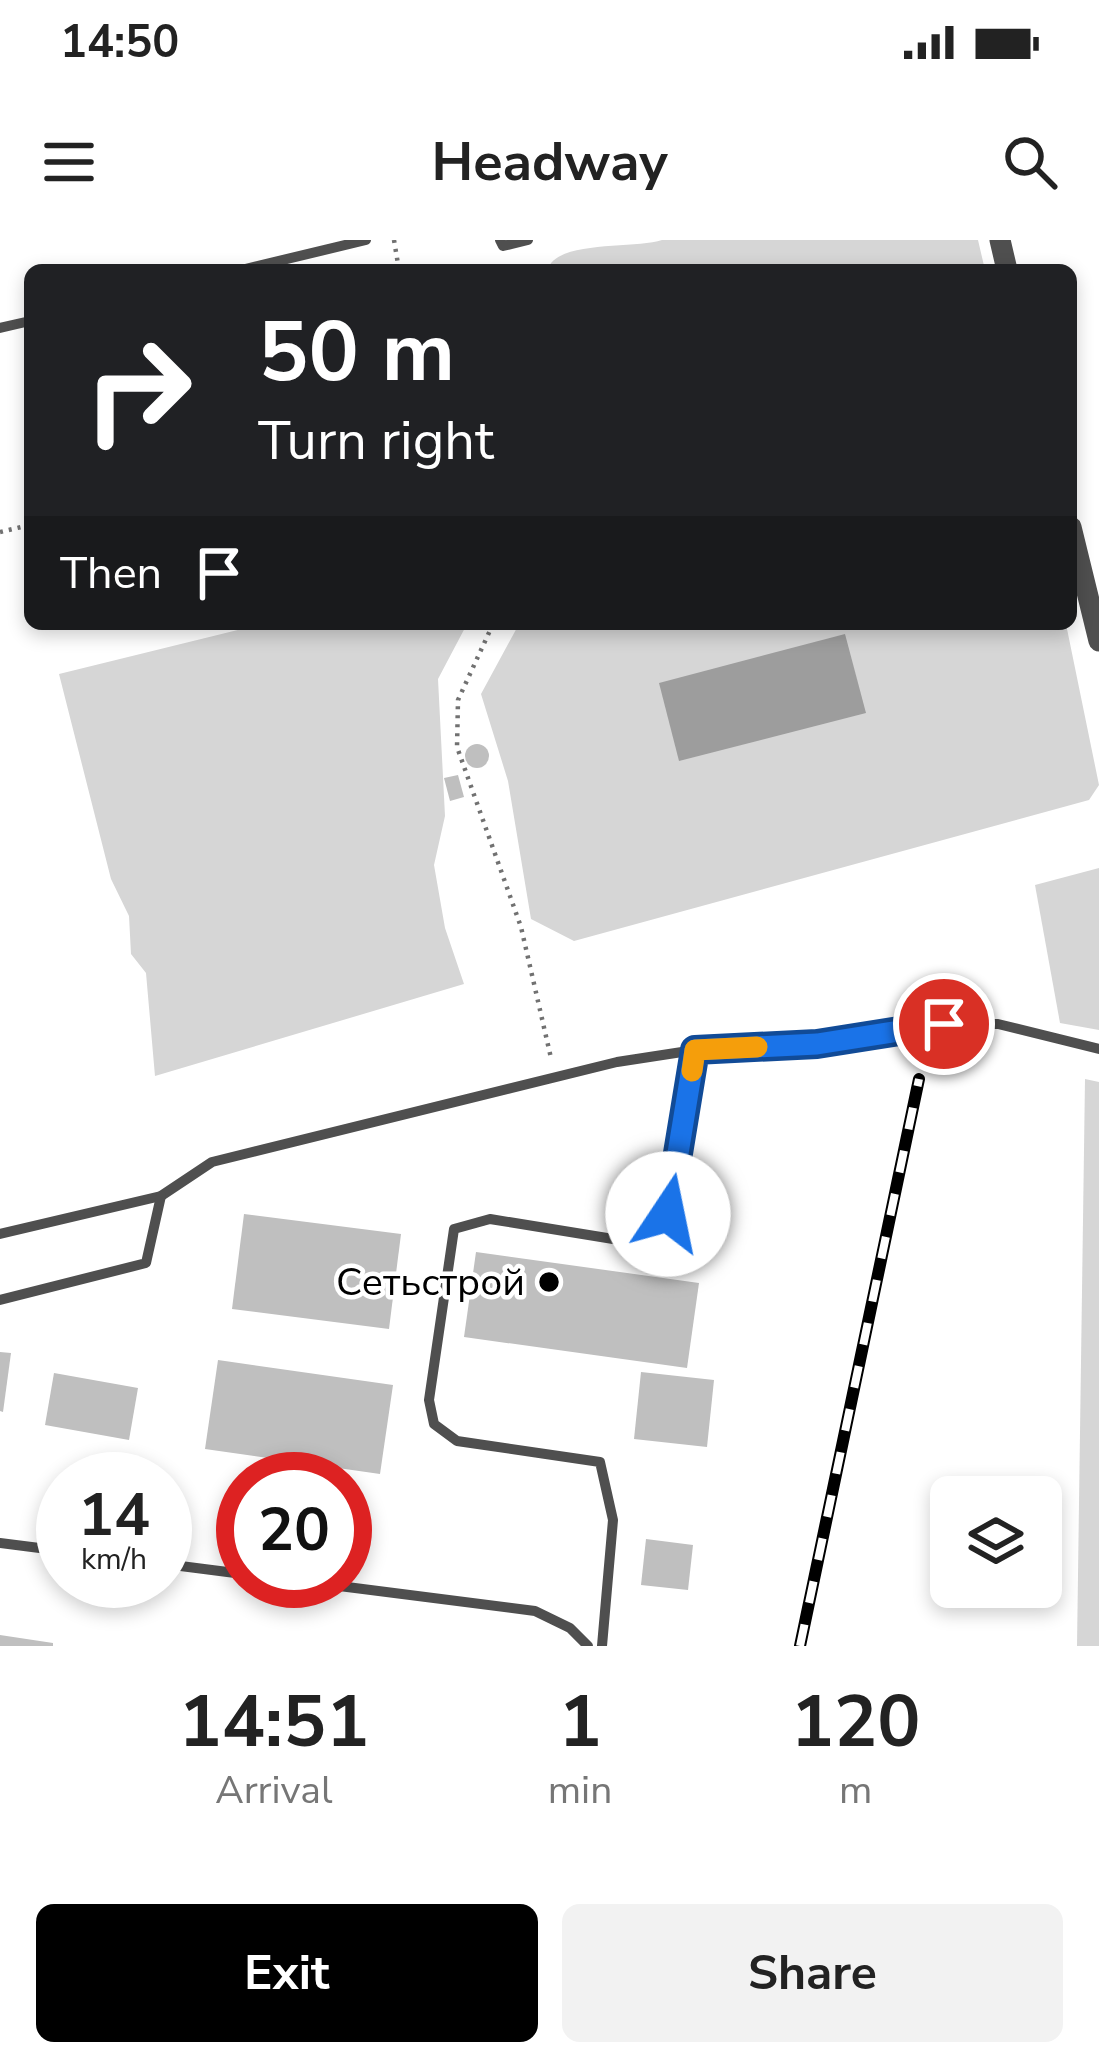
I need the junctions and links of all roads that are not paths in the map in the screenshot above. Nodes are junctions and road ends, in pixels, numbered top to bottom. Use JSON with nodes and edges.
{"nodes":[{"id":1,"x":366,"y":240,"type":"edge"},
{"id":2,"x":500,"y":240,"type":"edge"},
{"id":3,"x":528,"y":240,"type":"edge"},
{"id":4,"x":267,"y":264,"type":"edge"},
{"id":5,"x":1077,"y":551,"type":"edge"},
{"id":6,"x":1099,"y":640,"type":"edge"},
{"id":7,"x":1099,"y":1049,"type":"edge"},
{"id":8,"x":695,"y":1050,"type":"junction"},
{"id":9,"x":160,"y":1196,"type":"junction"},
{"id":10,"x":0,"y":1234,"type":"edge"},
{"id":11,"x":0,"y":1300,"type":"edge"},
{"id":12,"x":0,"y":1543,"type":"edge"},
{"id":13,"x":36,"y":1548,"type":"edge"},
{"id":14,"x":372,"y":1590,"type":"edge"},
{"id":15,"x":588,"y":1646,"type":"edge"},
{"id":16,"x":602,"y":1646,"type":"edge"}],
"edges":[{"from":1,"to":4,"type":"lane"},
{"from":2,"to":3,"type":"lane"},
{"from":5,"to":6,"type":"street"},
{"from":7,"to":8,"type":"lane"},
{"from":8,"to":9,"type":"lane"},
{"from":8,"to":16,"type":"lane"},
{"from":9,"to":10,"type":"lane"},
{"from":9,"to":11,"type":"lane"},
{"from":12,"to":13,"type":"lane"},
{"from":14,"to":15,"type":"lane"}]}
